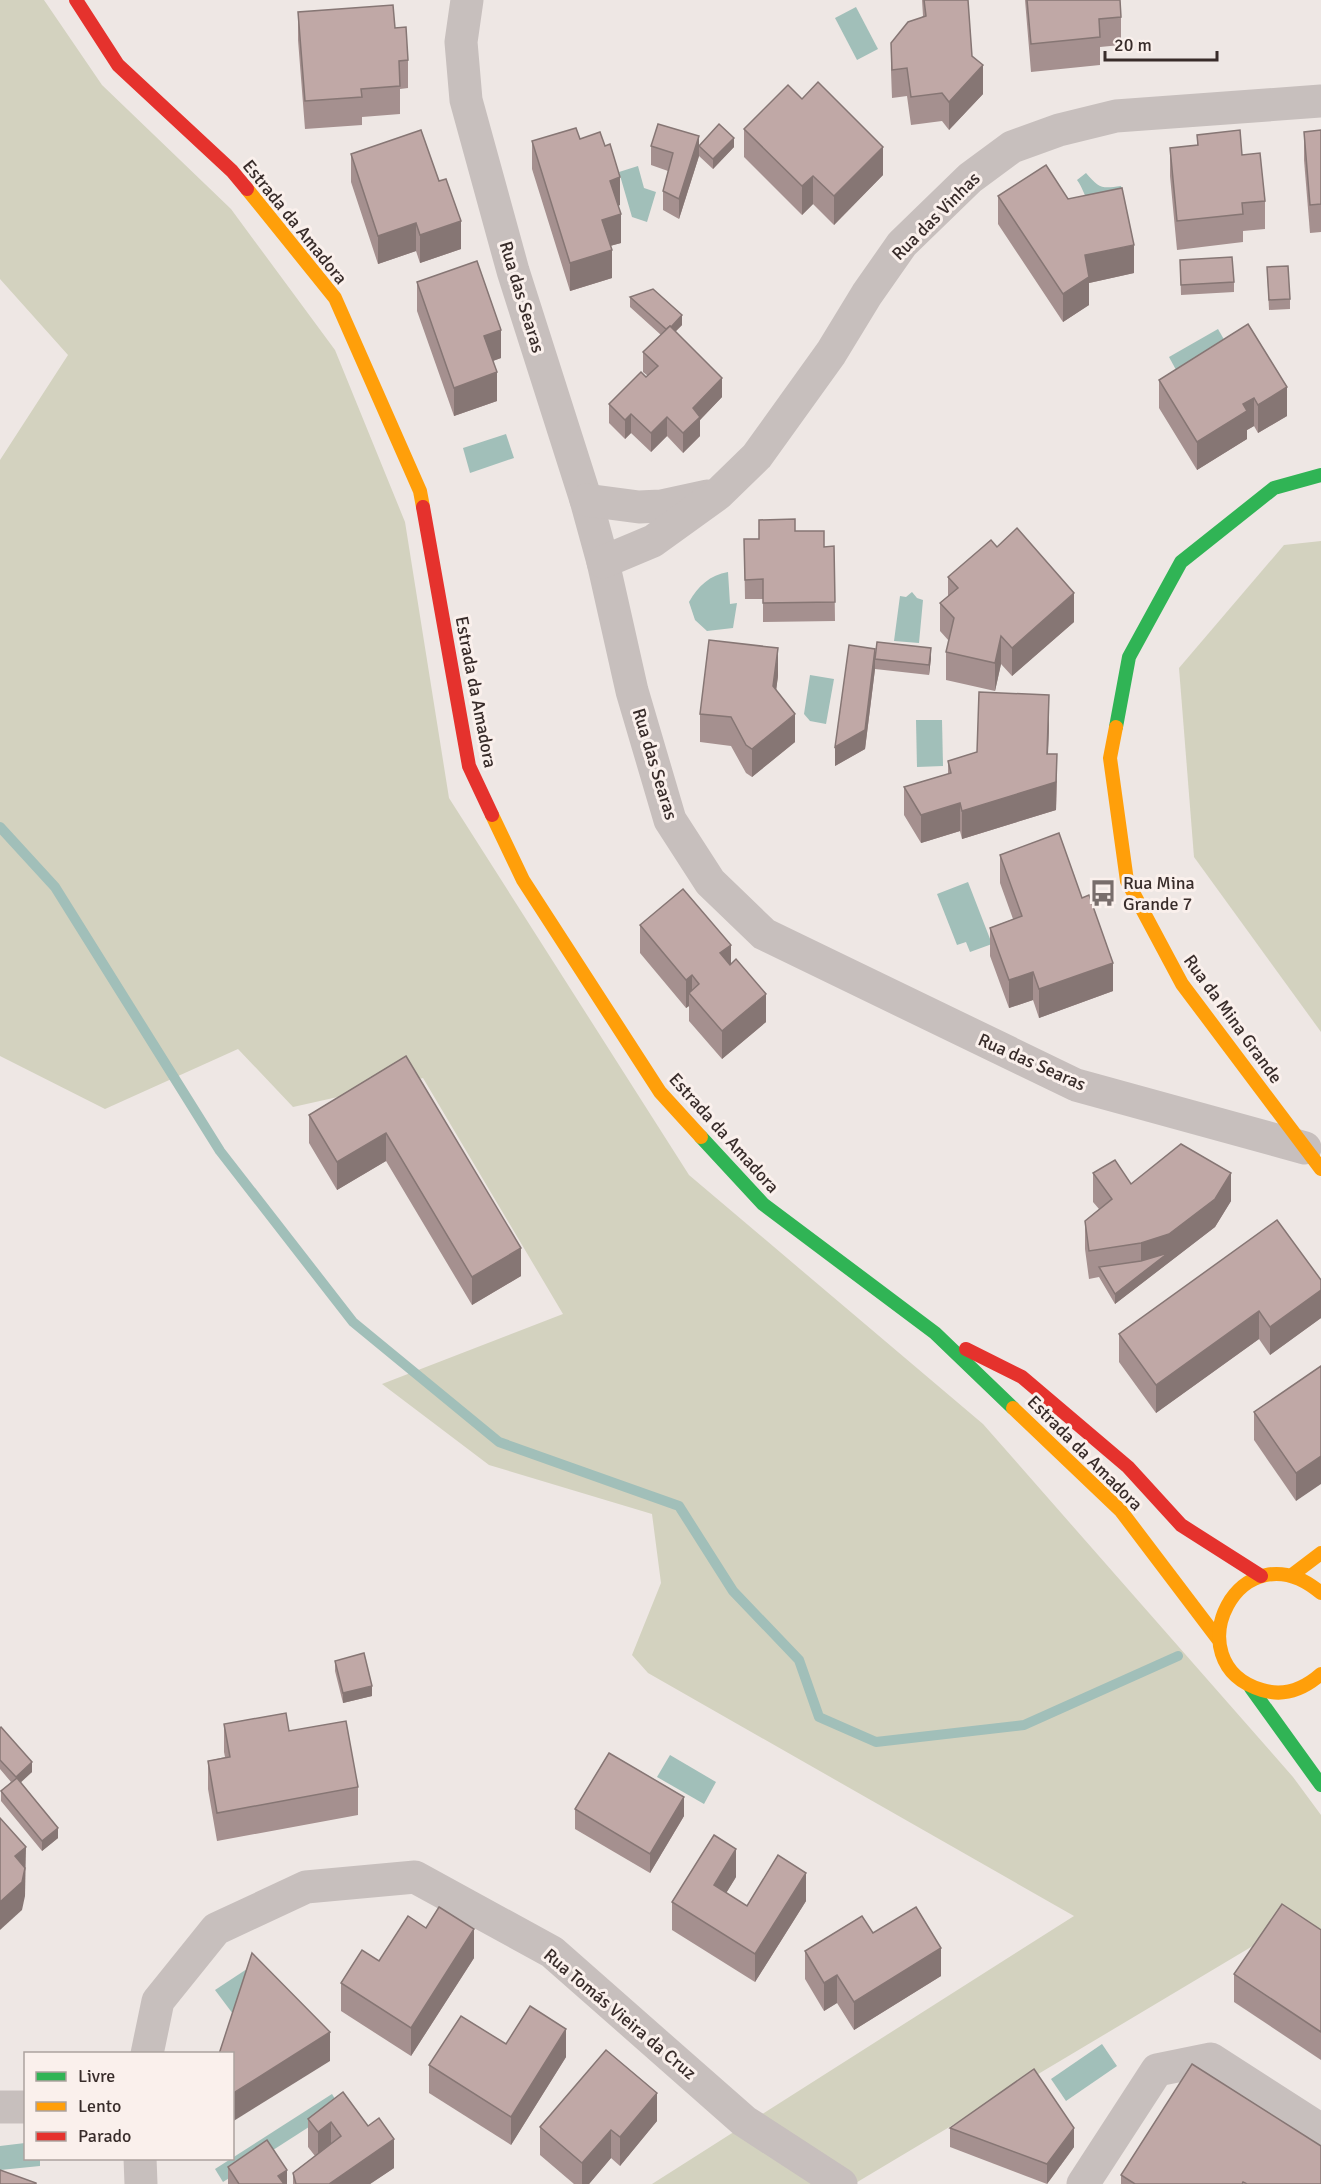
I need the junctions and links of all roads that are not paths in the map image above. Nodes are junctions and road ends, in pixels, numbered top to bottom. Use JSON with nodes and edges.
{"nodes":[{"id":1,"x":76,"y":0,"type":"edge"},
{"id":2,"x":467,"y":0,"type":"edge"},
{"id":3,"x":1321,"y":101,"type":"edge"},
{"id":4,"x":1321,"y":475,"type":"edge"},
{"id":5,"x":718,"y":494,"type":"junction"},
{"id":6,"x":586,"y":500,"type":"junction"},
{"id":7,"x":603,"y":562,"type":"junction"},
{"id":8,"x":1313,"y":1159,"type":"edge"},
{"id":9,"x":935,"y":1333,"type":"junction"},
{"id":10,"x":1321,"y":1553,"type":"edge"},
{"id":11,"x":1292,"y":1575,"type":"junction"},
{"id":12,"x":1261,"y":1576,"type":"junction"},
{"id":13,"x":1321,"y":1593,"type":"edge"},
{"id":14,"x":1218,"y":1639,"type":"junction"},
{"id":15,"x":1321,"y":1674,"type":"edge"},
{"id":16,"x":1251,"y":1688,"type":"junction"},
{"id":17,"x":1321,"y":1785,"type":"edge"},
{"id":18,"x":147,"y":2052,"type":"edge"},
{"id":19,"x":0,"y":2107,"type":"edge"},
{"id":20,"x":24,"y":2107,"type":"edge"},
{"id":21,"x":1321,"y":2130,"type":"edge"},
{"id":22,"x":140,"y":2160,"type":"edge"},
{"id":23,"x":141,"y":2184,"type":"edge"},
{"id":24,"x":841,"y":2184,"type":"edge"},
{"id":25,"x":1083,"y":2184,"type":"edge"}],
"edges":[{"from":1,"to":9,"type":"street","name":"Estrada da Amadora"},
{"from":2,"to":6,"type":"street","name":"Rua das Searas"},
{"from":3,"to":5,"type":"street","name":"Rua das Vinhas"},
{"from":4,"to":8,"type":"street","name":"Rua da Mina Grande"},
{"from":5,"to":6,"type":"street"},
{"from":5,"to":7,"type":"street","name":"Rua das Vinhas"},
{"from":6,"to":7,"type":"street","name":"Rua das Searas"},
{"from":7,"to":8,"type":"street","name":"Rua das Searas"},
{"from":9,"to":12,"type":"street","name":"Estrada da Amadora"},
{"from":9,"to":14,"type":"street","name":"Estrada da Amadora"},
{"from":10,"to":11,"type":"street"},
{"from":11,"to":12,"type":"street"},
{"from":11,"to":13,"type":"street"},
{"from":12,"to":14,"type":"street"},
{"from":14,"to":16,"type":"street"},
{"from":15,"to":16,"type":"street"},
{"from":16,"to":17,"type":"street"},
{"from":18,"to":24,"type":"street","name":"Rua Tomás Vieira da Cruz"},
{"from":19,"to":20,"type":"street"},
{"from":21,"to":25,"type":"street"},
{"from":22,"to":23,"type":"street"}]}
